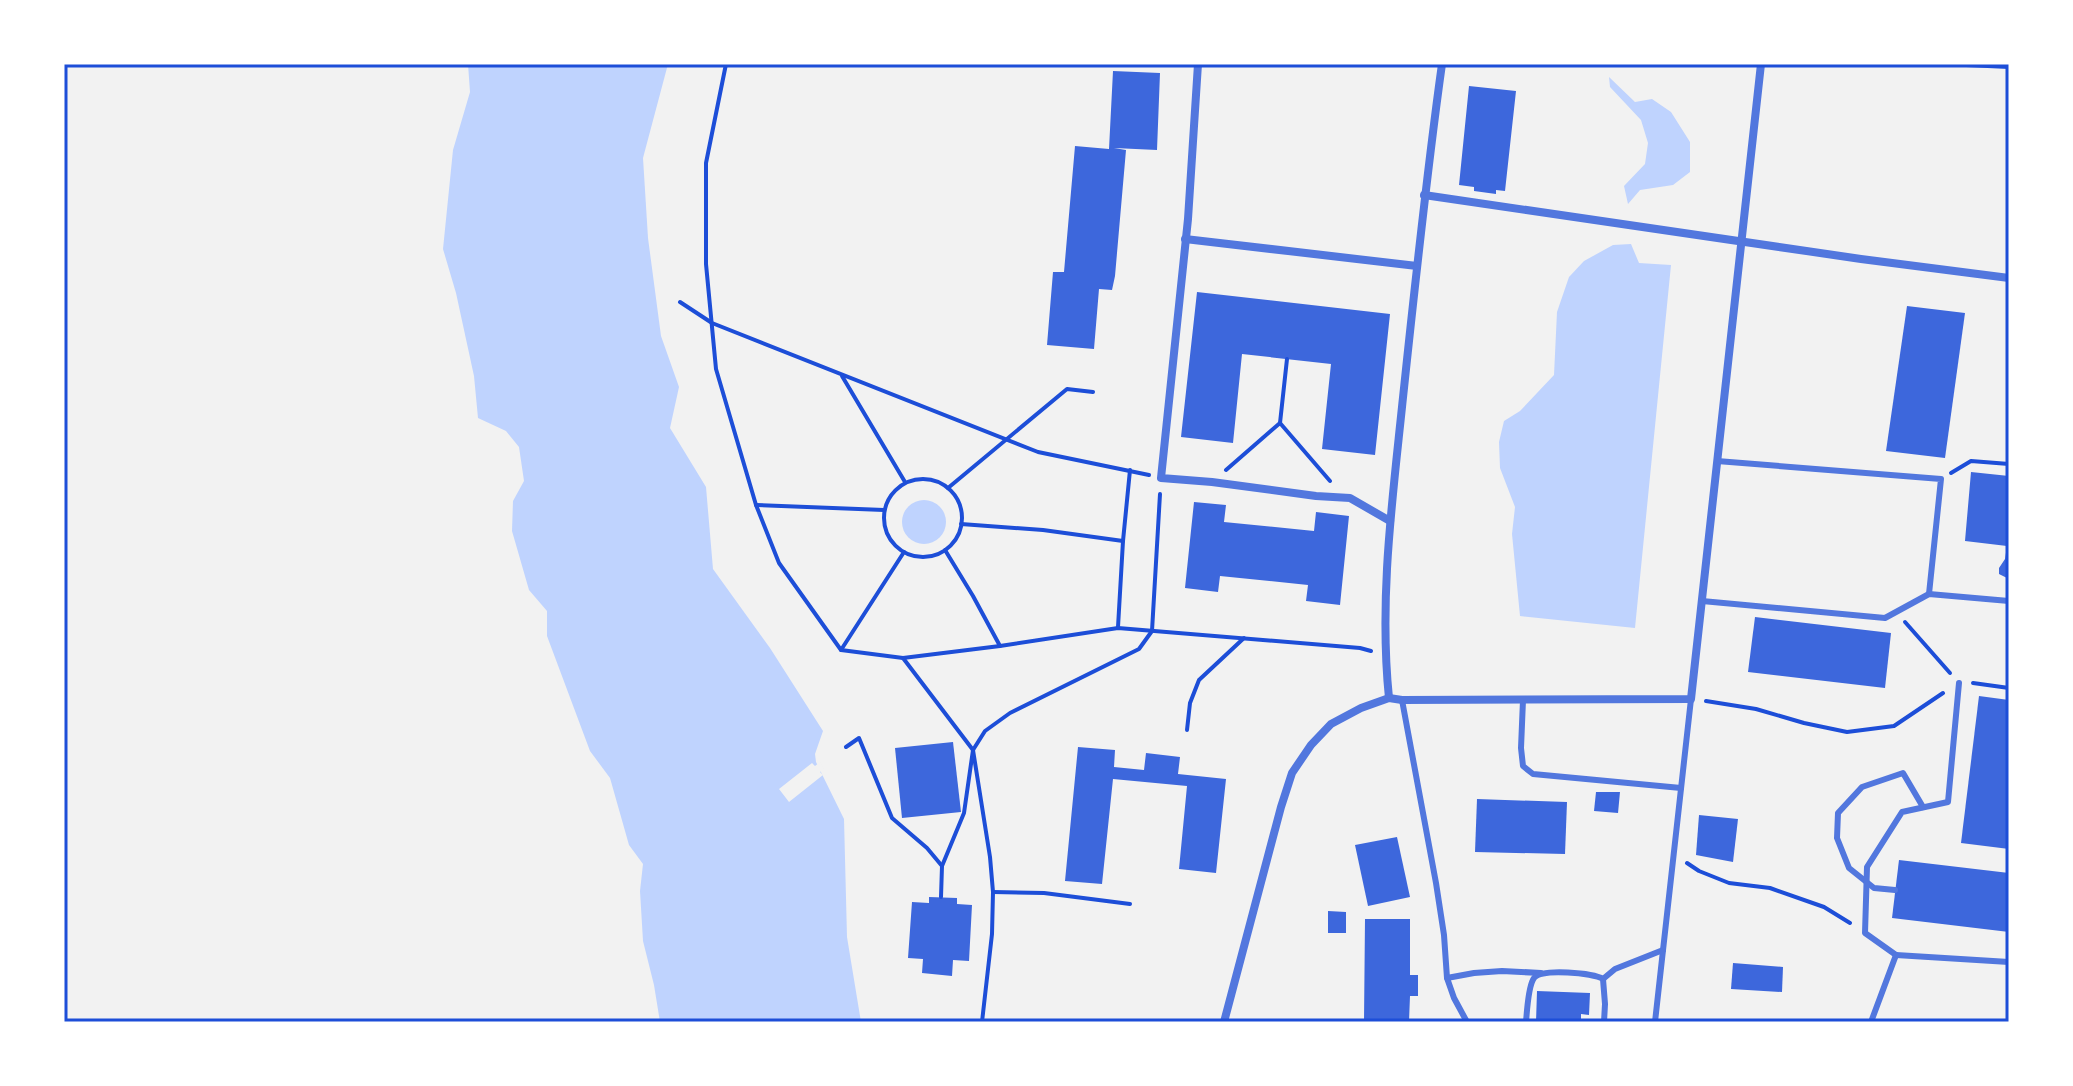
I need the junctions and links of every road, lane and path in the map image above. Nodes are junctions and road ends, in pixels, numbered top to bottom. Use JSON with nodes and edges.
{"nodes":[{"id":1,"x":726,"y":64,"type":"edge"},
{"id":2,"x":1198,"y":64,"type":"edge"},
{"id":3,"x":1442,"y":64,"type":"edge"},
{"id":4,"x":1761,"y":64,"type":"edge"},
{"id":5,"x":1945,"y":64,"type":"edge"},
{"id":6,"x":2009,"y":67,"type":"edge"},
{"id":7,"x":1424,"y":195,"type":"junction"},
{"id":8,"x":1185,"y":239,"type":"junction"},
{"id":9,"x":1741,"y":241,"type":"junction"},
{"id":10,"x":1417,"y":266,"type":"junction"},
{"id":11,"x":2009,"y":278,"type":"edge"},
{"id":12,"x":680,"y":302,"type":"dead end"},
{"id":13,"x":712,"y":323,"type":"junction"},
{"id":14,"x":1287,"y":359,"type":"dead end"},
{"id":15,"x":841,"y":374,"type":"junction"},
{"id":16,"x":1093,"y":392,"type":"dead end"},
{"id":17,"x":1280,"y":423,"type":"junction"},
{"id":18,"x":1007,"y":440,"type":"junction"},
{"id":19,"x":1717,"y":461,"type":"junction"},
{"id":20,"x":2009,"y":464,"type":"edge"},
{"id":21,"x":1130,"y":470,"type":"junction"},
{"id":22,"x":1161,"y":478,"type":"junction"},
{"id":23,"x":1941,"y":479,"type":"junction"},
{"id":24,"x":905,"y":482,"type":"junction"},
{"id":25,"x":1212,"y":482,"type":"junction"},
{"id":26,"x":948,"y":488,"type":"junction"},
{"id":27,"x":1350,"y":498,"type":"junction"},
{"id":28,"x":756,"y":505,"type":"junction"},
{"id":29,"x":884,"y":510,"type":"junction"},
{"id":30,"x":1390,"y":521,"type":"junction"},
{"id":31,"x":961,"y":524,"type":"junction"},
{"id":32,"x":1123,"y":541,"type":"junction"},
{"id":33,"x":945,"y":550,"type":"junction"},
{"id":34,"x":904,"y":552,"type":"junction"},
{"id":35,"x":1929,"y":594,"type":"junction"},
{"id":36,"x":1702,"y":601,"type":"junction"},
{"id":37,"x":2009,"y":601,"type":"edge"},
{"id":38,"x":1896,"y":612,"type":"junction"},
{"id":39,"x":1118,"y":628,"type":"junction"},
{"id":40,"x":1152,"y":631,"type":"junction"},
{"id":41,"x":1244,"y":638,"type":"junction"},
{"id":42,"x":1000,"y":646,"type":"junction"},
{"id":43,"x":841,"y":650,"type":"junction"},
{"id":44,"x":1385,"y":654,"type":"junction"},
{"id":45,"x":903,"y":658,"type":"junction"},
{"id":46,"x":1959,"y":683,"type":"joint"},
{"id":47,"x":1389,"y":698,"type":"junction"},
{"id":48,"x":1691,"y":699,"type":"junction"},
{"id":49,"x":1402,"y":700,"type":"junction"},
{"id":50,"x":1523,"y":700,"type":"junction"},
{"id":51,"x":1931,"y":700,"type":"dead end"},
{"id":52,"x":1187,"y":730,"type":"dead end"},
{"id":53,"x":846,"y":747,"type":"dead end"},
{"id":54,"x":973,"y":750,"type":"junction"},
{"id":55,"x":1681,"y":788,"type":"junction"},
{"id":56,"x":1923,"y":807,"type":"junction"},
{"id":57,"x":1674,"y":854,"type":"junction"},
{"id":58,"x":942,"y":866,"type":"junction"},
{"id":59,"x":1895,"y":890,"type":"dead end"},
{"id":60,"x":993,"y":892,"type":"junction"},
{"id":61,"x":941,"y":897,"type":"dead end"},
{"id":62,"x":1130,"y":904,"type":"dead end"},
{"id":63,"x":1865,"y":933,"type":"junction"},
{"id":64,"x":1663,"y":950,"type":"junction"},
{"id":65,"x":1896,"y":955,"type":"junction"},
{"id":66,"x":2009,"y":962,"type":"edge"},
{"id":67,"x":1541,"y":973,"type":"junction"},
{"id":68,"x":1447,"y":978,"type":"junction"},
{"id":69,"x":1603,"y":979,"type":"junction"},
{"id":70,"x":982,"y":1022,"type":"edge"},
{"id":71,"x":1224,"y":1022,"type":"edge"},
{"id":72,"x":1467,"y":1022,"type":"edge"},
{"id":73,"x":1526,"y":1022,"type":"edge"},
{"id":74,"x":1604,"y":1022,"type":"edge"},
{"id":75,"x":1655,"y":1022,"type":"edge"},
{"id":76,"x":1871,"y":1022,"type":"edge"}],
"edges":[{"from":1,"to":13,"type":"path"},
{"from":2,"to":8,"type":"street"},
{"from":3,"to":7,"type":"street"},
{"from":4,"to":9,"type":"street"},
{"from":5,"to":6,"type":"path"},
{"from":7,"to":9,"type":"street"},
{"from":7,"to":10,"type":"street"},
{"from":8,"to":10,"type":"street"},
{"from":8,"to":22,"type":"street"},
{"from":9,"to":11,"type":"street"},
{"from":9,"to":19,"type":"street"},
{"from":10,"to":30,"type":"street"},
{"from":12,"to":13,"type":"path"},
{"from":13,"to":15,"type":"path"},
{"from":13,"to":28,"type":"path"},
{"from":14,"to":17,"type":"path"},
{"from":15,"to":18,"type":"path"},
{"from":15,"to":24,"type":"path"},
{"from":16,"to":18,"type":"path"},
{"from":17,"to":25,"type":"path"},
{"from":17,"to":27,"type":"path"},
{"from":18,"to":21,"type":"path"},
{"from":18,"to":26,"type":"path"},
{"from":19,"to":23,"type":"lane"},
{"from":19,"to":36,"type":"street"},
{"from":20,"to":23,"type":"path"},
{"from":21,"to":22,"type":"path"},
{"from":21,"to":32,"type":"path"},
{"from":22,"to":25,"type":"street"},
{"from":22,"to":40,"type":"path"},
{"from":23,"to":35,"type":"lane"},
{"from":24,"to":26,"type":"path"},
{"from":24,"to":29,"type":"path"},
{"from":25,"to":27,"type":"street"},
{"from":26,"to":31,"type":"path"},
{"from":27,"to":30,"type":"street"},
{"from":28,"to":29,"type":"path"},
{"from":28,"to":43,"type":"path"},
{"from":29,"to":34,"type":"path"},
{"from":30,"to":44,"type":"street"},
{"from":31,"to":32,"type":"path"},
{"from":31,"to":33,"type":"path"},
{"from":32,"to":39,"type":"path"},
{"from":33,"to":34,"type":"path"},
{"from":33,"to":42,"type":"path"},
{"from":34,"to":43,"type":"path"},
{"from":35,"to":37,"type":"lane"},
{"from":35,"to":38,"type":"lane"},
{"from":36,"to":38,"type":"lane"},
{"from":36,"to":48,"type":"street"},
{"from":38,"to":46,"type":"path"},
{"from":39,"to":40,"type":"path"},
{"from":39,"to":42,"type":"path"},
{"from":40,"to":41,"type":"path"},
{"from":40,"to":54,"type":"path"},
{"from":41,"to":44,"type":"path"},
{"from":41,"to":52,"type":"path"},
{"from":42,"to":45,"type":"path"},
{"from":43,"to":45,"type":"path"},
{"from":44,"to":47,"type":"street"},
{"from":45,"to":54,"type":"path"},
{"from":46,"to":56,"type":"lane"},
{"from":47,"to":49,"type":"street"},
{"from":47,"to":71,"type":"street"},
{"from":48,"to":50,"type":"street"},
{"from":48,"to":51,"type":"path"},
{"from":48,"to":55,"type":"lane"},
{"from":49,"to":50,"type":"street"},
{"from":49,"to":68,"type":"lane"},
{"from":50,"to":55,"type":"lane"},
{"from":53,"to":58,"type":"path"},
{"from":54,"to":58,"type":"path"},
{"from":54,"to":60,"type":"path"},
{"from":55,"to":57,"type":"lane"},
{"from":56,"to":59,"type":"lane"},
{"from":56,"to":63,"type":"lane"},
{"from":57,"to":63,"type":"path"},
{"from":57,"to":64,"type":"lane"},
{"from":58,"to":61,"type":"path"},
{"from":60,"to":62,"type":"path"},
{"from":60,"to":70,"type":"path"},
{"from":63,"to":65,"type":"lane"},
{"from":64,"to":69,"type":"lane"},
{"from":64,"to":75,"type":"lane"},
{"from":65,"to":66,"type":"lane"},
{"from":65,"to":76,"type":"lane"},
{"from":67,"to":68,"type":"lane"},
{"from":67,"to":69,"type":"lane"},
{"from":67,"to":73,"type":"lane"},
{"from":68,"to":72,"type":"lane"},
{"from":69,"to":74,"type":"lane"}]}
